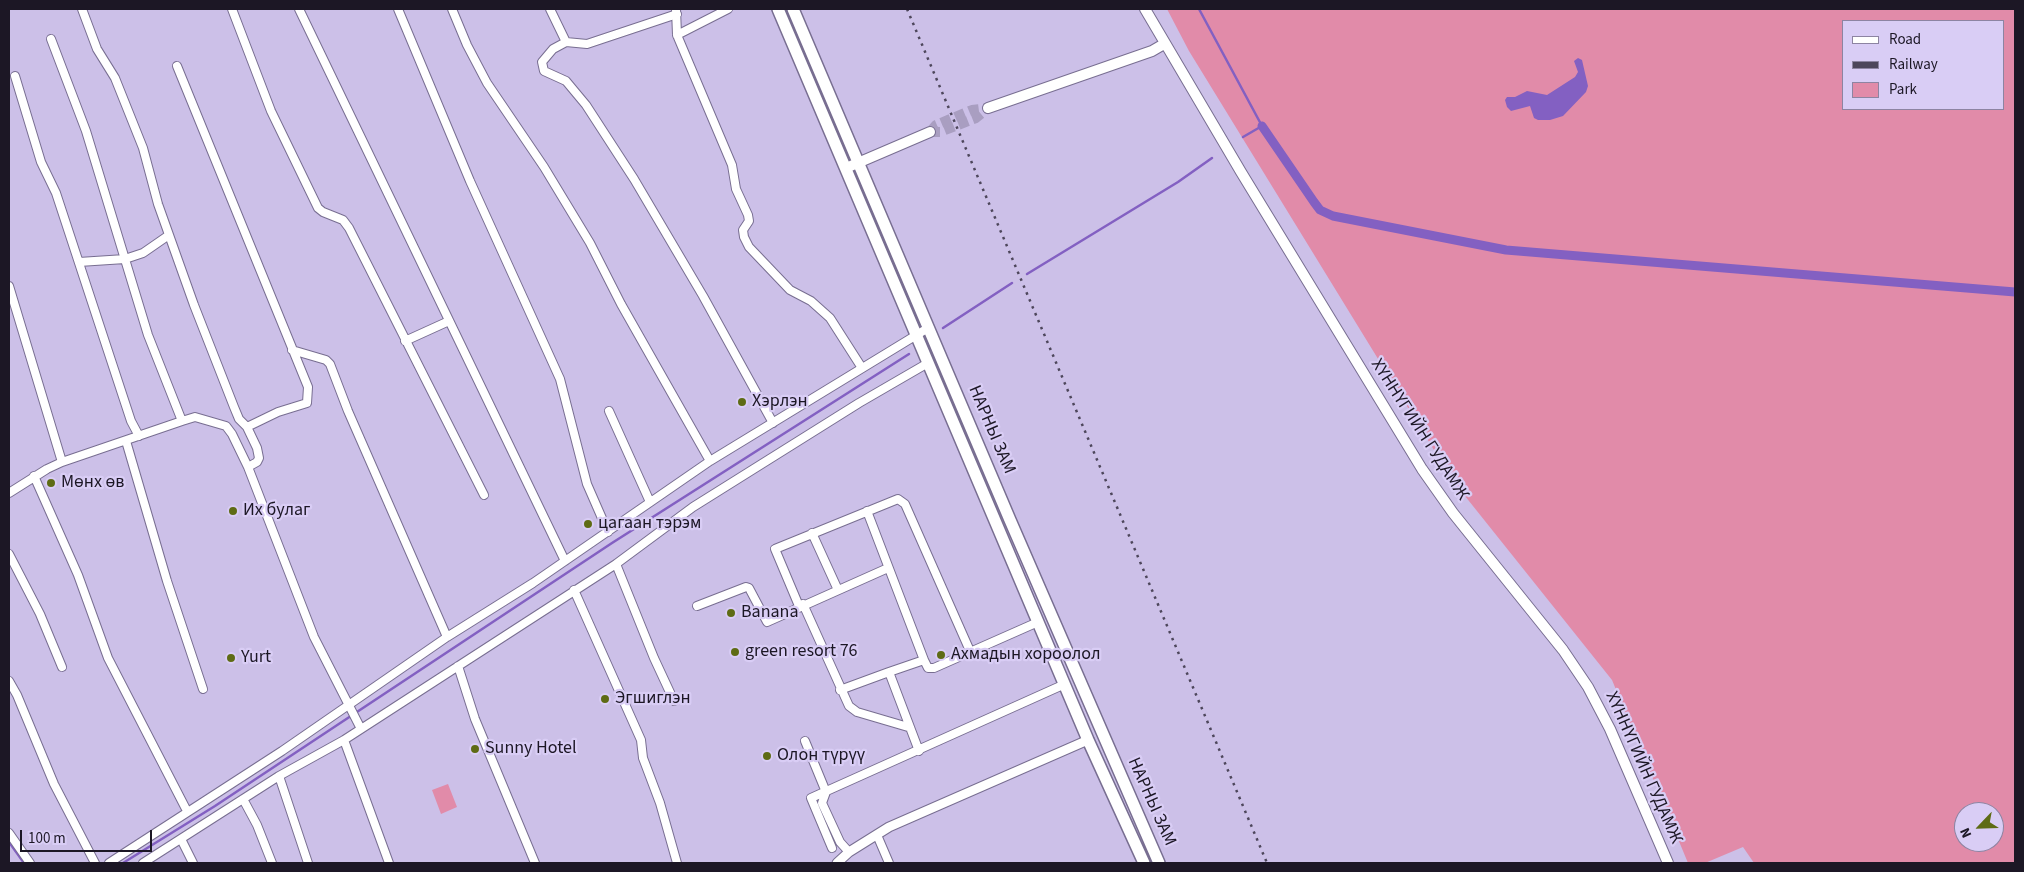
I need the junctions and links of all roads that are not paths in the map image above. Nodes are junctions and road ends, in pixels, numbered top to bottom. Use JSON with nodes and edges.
{"nodes":[{"id":1,"x":82,"y":9,"type":"edge"},
{"id":2,"x":232,"y":9,"type":"edge"},
{"id":3,"x":299,"y":9,"type":"edge"},
{"id":4,"x":398,"y":9,"type":"edge"},
{"id":5,"x":452,"y":9,"type":"edge"},
{"id":6,"x":550,"y":9,"type":"edge"},
{"id":7,"x":728,"y":9,"type":"edge"},
{"id":8,"x":778,"y":9,"type":"edge"},
{"id":9,"x":793,"y":9,"type":"edge"},
{"id":10,"x":1145,"y":9,"type":"edge"},
{"id":11,"x":676,"y":12,"type":"edge"},
{"id":12,"x":677,"y":35,"type":"junction"},
{"id":13,"x":51,"y":39,"type":"dead end"},
{"id":14,"x":566,"y":42,"type":"junction"},
{"id":15,"x":1164,"y":44,"type":"junction"},
{"id":16,"x":177,"y":66,"type":"dead end"},
{"id":17,"x":15,"y":76,"type":"dead end"},
{"id":18,"x":988,"y":108,"type":"tunnel mouth"},
{"id":19,"x":930,"y":132,"type":"dead end"},
{"id":20,"x":858,"y":163,"type":"junction"},
{"id":21,"x":846,"y":168,"type":"junction"},
{"id":22,"x":170,"y":235,"type":"junction"},
{"id":23,"x":125,"y":259,"type":"junction"},
{"id":24,"x":79,"y":262,"type":"junction"},
{"id":25,"x":9,"y":286,"type":"edge"},
{"id":26,"x":449,"y":321,"type":"junction"},
{"id":27,"x":928,"y":328,"type":"junction"},
{"id":28,"x":916,"y":335,"type":"junction"},
{"id":29,"x":406,"y":341,"type":"junction"},
{"id":30,"x":292,"y":350,"type":"junction"},
{"id":31,"x":928,"y":363,"type":"junction"},
{"id":32,"x":862,"y":368,"type":"junction"},
{"id":33,"x":609,"y":411,"type":"dead end"},
{"id":34,"x":239,"y":419,"type":"junction"},
{"id":35,"x":182,"y":421,"type":"junction"},
{"id":36,"x":773,"y":423,"type":"junction"},
{"id":37,"x":226,"y":426,"type":"junction"},
{"id":38,"x":247,"y":427,"type":"junction"},
{"id":39,"x":139,"y":436,"type":"junction"},
{"id":40,"x":126,"y":441,"type":"junction"},
{"id":41,"x":710,"y":461,"type":"junction"},
{"id":42,"x":62,"y":462,"type":"junction"},
{"id":43,"x":248,"y":467,"type":"junction"},
{"id":44,"x":34,"y":476,"type":"junction"},
{"id":45,"x":9,"y":492,"type":"edge"},
{"id":46,"x":484,"y":495,"type":"dead end"},
{"id":47,"x":650,"y":502,"type":"junction"},
{"id":48,"x":866,"y":512,"type":"junction"},
{"id":49,"x":608,"y":532,"type":"junction"},
{"id":50,"x":812,"y":533,"type":"junction"},
{"id":51,"x":9,"y":554,"type":"edge"},
{"id":52,"x":565,"y":561,"type":"junction"},
{"id":53,"x":616,"y":564,"type":"junction"},
{"id":54,"x":888,"y":568,"type":"junction"},
{"id":55,"x":574,"y":590,"type":"junction"},
{"id":56,"x":838,"y":590,"type":"junction"},
{"id":57,"x":801,"y":605,"type":"junction"},
{"id":58,"x":697,"y":606,"type":"dead end"},
{"id":59,"x":1038,"y":622,"type":"junction"},
{"id":60,"x":447,"y":637,"type":"junction"},
{"id":61,"x":970,"y":651,"type":"junction"},
{"id":62,"x":924,"y":660,"type":"junction"},
{"id":63,"x":458,"y":666,"type":"junction"},
{"id":64,"x":62,"y":667,"type":"dead end"},
{"id":65,"x":889,"y":672,"type":"junction"},
{"id":66,"x":9,"y":681,"type":"edge"},
{"id":67,"x":1065,"y":684,"type":"junction"},
{"id":68,"x":203,"y":689,"type":"dead end"},
{"id":69,"x":840,"y":690,"type":"junction"},
{"id":70,"x":674,"y":701,"type":"dead end"},
{"id":71,"x":348,"y":707,"type":"junction"},
{"id":72,"x":358,"y":724,"type":"junction"},
{"id":73,"x":908,"y":727,"type":"junction"},
{"id":74,"x":344,"y":740,"type":"junction"},
{"id":75,"x":1088,"y":740,"type":"junction"},
{"id":76,"x":805,"y":741,"type":"dead end"},
{"id":77,"x":919,"y":750,"type":"junction"},
{"id":78,"x":279,"y":776,"type":"junction"},
{"id":79,"x":826,"y":792,"type":"junction"},
{"id":80,"x":243,"y":799,"type":"junction"},
{"id":81,"x":187,"y":811,"type":"junction"},
{"id":82,"x":9,"y":833,"type":"edge"},
{"id":83,"x":877,"y":835,"type":"junction"},
{"id":84,"x":181,"y":839,"type":"junction"},
{"id":85,"x":832,"y":848,"type":"dead end"},
{"id":86,"x":849,"y":852,"type":"junction"},
{"id":87,"x":30,"y":863,"type":"edge"},
{"id":88,"x":95,"y":863,"type":"edge"},
{"id":89,"x":110,"y":863,"type":"edge"},
{"id":90,"x":142,"y":863,"type":"edge"},
{"id":91,"x":193,"y":863,"type":"edge"},
{"id":92,"x":272,"y":863,"type":"edge"},
{"id":93,"x":308,"y":863,"type":"edge"},
{"id":94,"x":389,"y":863,"type":"edge"},
{"id":95,"x":535,"y":863,"type":"edge"},
{"id":96,"x":677,"y":863,"type":"edge"},
{"id":97,"x":837,"y":863,"type":"edge"},
{"id":98,"x":889,"y":863,"type":"edge"},
{"id":99,"x":1144,"y":863,"type":"edge"},
{"id":100,"x":1159,"y":863,"type":"edge"},
{"id":101,"x":1668,"y":863,"type":"edge"}],
"edges":[{"from":1,"to":22,"type":"street"},
{"from":2,"to":29,"type":"street"},
{"from":3,"to":26,"type":"street"},
{"from":4,"to":49,"type":"street"},
{"from":5,"to":41,"type":"street"},
{"from":6,"to":14,"type":"street"},
{"from":7,"to":12,"type":"street"},
{"from":8,"to":21,"type":"main road","name":"НАРНЫ ЗАМ"},
{"from":9,"to":20,"type":"main road","name":"НАРНЫ ЗАМ"},
{"from":10,"to":15,"type":"main road","name":"ХҮННҮГИЙН ГУДАМЖ"},
{"from":11,"to":12,"type":"street"},
{"from":11,"to":14,"type":"street"},
{"from":12,"to":32,"type":"street"},
{"from":13,"to":23,"type":"street"},
{"from":14,"to":36,"type":"street"},
{"from":15,"to":18,"type":"main road"},
{"from":15,"to":101,"type":"main road","name":"ХҮННҮГИЙН ГУДАМЖ"},
{"from":16,"to":30,"type":"street"},
{"from":17,"to":24,"type":"street"},
{"from":19,"to":20,"type":"main road"},
{"from":20,"to":21,"type":"main road"},
{"from":20,"to":27,"type":"main road","name":"НАРНЫ ЗАМ"},
{"from":21,"to":28,"type":"main road","name":"НАРНЫ ЗАМ"},
{"from":22,"to":23,"type":"street"},
{"from":22,"to":34,"type":"street"},
{"from":23,"to":24,"type":"street"},
{"from":23,"to":35,"type":"street"},
{"from":24,"to":39,"type":"street"},
{"from":25,"to":42,"type":"street"},
{"from":26,"to":29,"type":"street"},
{"from":26,"to":52,"type":"street"},
{"from":27,"to":28,"type":"street"},
{"from":27,"to":100,"type":"main road","name":"НАРНЫ ЗАМ"},
{"from":28,"to":31,"type":"main road","name":"НАРНЫ ЗАМ"},
{"from":28,"to":32,"type":"street"},
{"from":29,"to":46,"type":"street"},
{"from":30,"to":38,"type":"street"},
{"from":30,"to":60,"type":"street"},
{"from":31,"to":53,"type":"street"},
{"from":31,"to":59,"type":"main road","name":"НАРНЫ ЗАМ"},
{"from":32,"to":36,"type":"street"},
{"from":33,"to":47,"type":"street"},
{"from":34,"to":37,"type":"street"},
{"from":34,"to":38,"type":"street"},
{"from":35,"to":37,"type":"street"},
{"from":35,"to":39,"type":"street"},
{"from":36,"to":41,"type":"street"},
{"from":37,"to":43,"type":"street"},
{"from":38,"to":43,"type":"street"},
{"from":39,"to":40,"type":"street"},
{"from":40,"to":42,"type":"street"},
{"from":40,"to":68,"type":"street"},
{"from":41,"to":47,"type":"street"},
{"from":42,"to":44,"type":"street"},
{"from":43,"to":71,"type":"street"},
{"from":44,"to":45,"type":"street"},
{"from":44,"to":81,"type":"street"},
{"from":47,"to":49,"type":"street"},
{"from":48,"to":50,"type":"street"},
{"from":48,"to":54,"type":"street"},
{"from":48,"to":61,"type":"street"},
{"from":49,"to":52,"type":"street"},
{"from":50,"to":56,"type":"street"},
{"from":50,"to":57,"type":"street"},
{"from":51,"to":64,"type":"street"},
{"from":52,"to":60,"type":"street"},
{"from":53,"to":55,"type":"street"},
{"from":53,"to":70,"type":"street"},
{"from":54,"to":56,"type":"street"},
{"from":54,"to":62,"type":"street"},
{"from":55,"to":63,"type":"street"},
{"from":55,"to":96,"type":"street"},
{"from":56,"to":57,"type":"street"},
{"from":57,"to":58,"type":"street"},
{"from":57,"to":69,"type":"street"},
{"from":59,"to":61,"type":"street"},
{"from":59,"to":67,"type":"main road","name":"НАРНЫ ЗАМ"},
{"from":60,"to":71,"type":"street"},
{"from":61,"to":62,"type":"street"},
{"from":62,"to":65,"type":"street"},
{"from":63,"to":72,"type":"street"},
{"from":63,"to":95,"type":"street"},
{"from":65,"to":69,"type":"street"},
{"from":65,"to":73,"type":"street"},
{"from":66,"to":88,"type":"street"},
{"from":67,"to":75,"type":"main road","name":"НАРНЫ ЗАМ"},
{"from":67,"to":77,"type":"street"},
{"from":69,"to":73,"type":"street"},
{"from":71,"to":72,"type":"street"},
{"from":71,"to":81,"type":"street"},
{"from":72,"to":74,"type":"street"},
{"from":73,"to":77,"type":"street"},
{"from":74,"to":78,"type":"street"},
{"from":74,"to":94,"type":"street"},
{"from":75,"to":83,"type":"street"},
{"from":75,"to":99,"type":"main road","name":"НАРНЫ ЗАМ"},
{"from":76,"to":79,"type":"street"},
{"from":77,"to":79,"type":"street"},
{"from":78,"to":80,"type":"street"},
{"from":78,"to":93,"type":"street"},
{"from":79,"to":85,"type":"street"},
{"from":79,"to":86,"type":"street"},
{"from":80,"to":84,"type":"street"},
{"from":80,"to":92,"type":"street"},
{"from":81,"to":89,"type":"street"},
{"from":82,"to":87,"type":"street"},
{"from":83,"to":86,"type":"street"},
{"from":83,"to":98,"type":"street"},
{"from":84,"to":90,"type":"street"},
{"from":84,"to":91,"type":"street"},
{"from":86,"to":97,"type":"street"}]}
